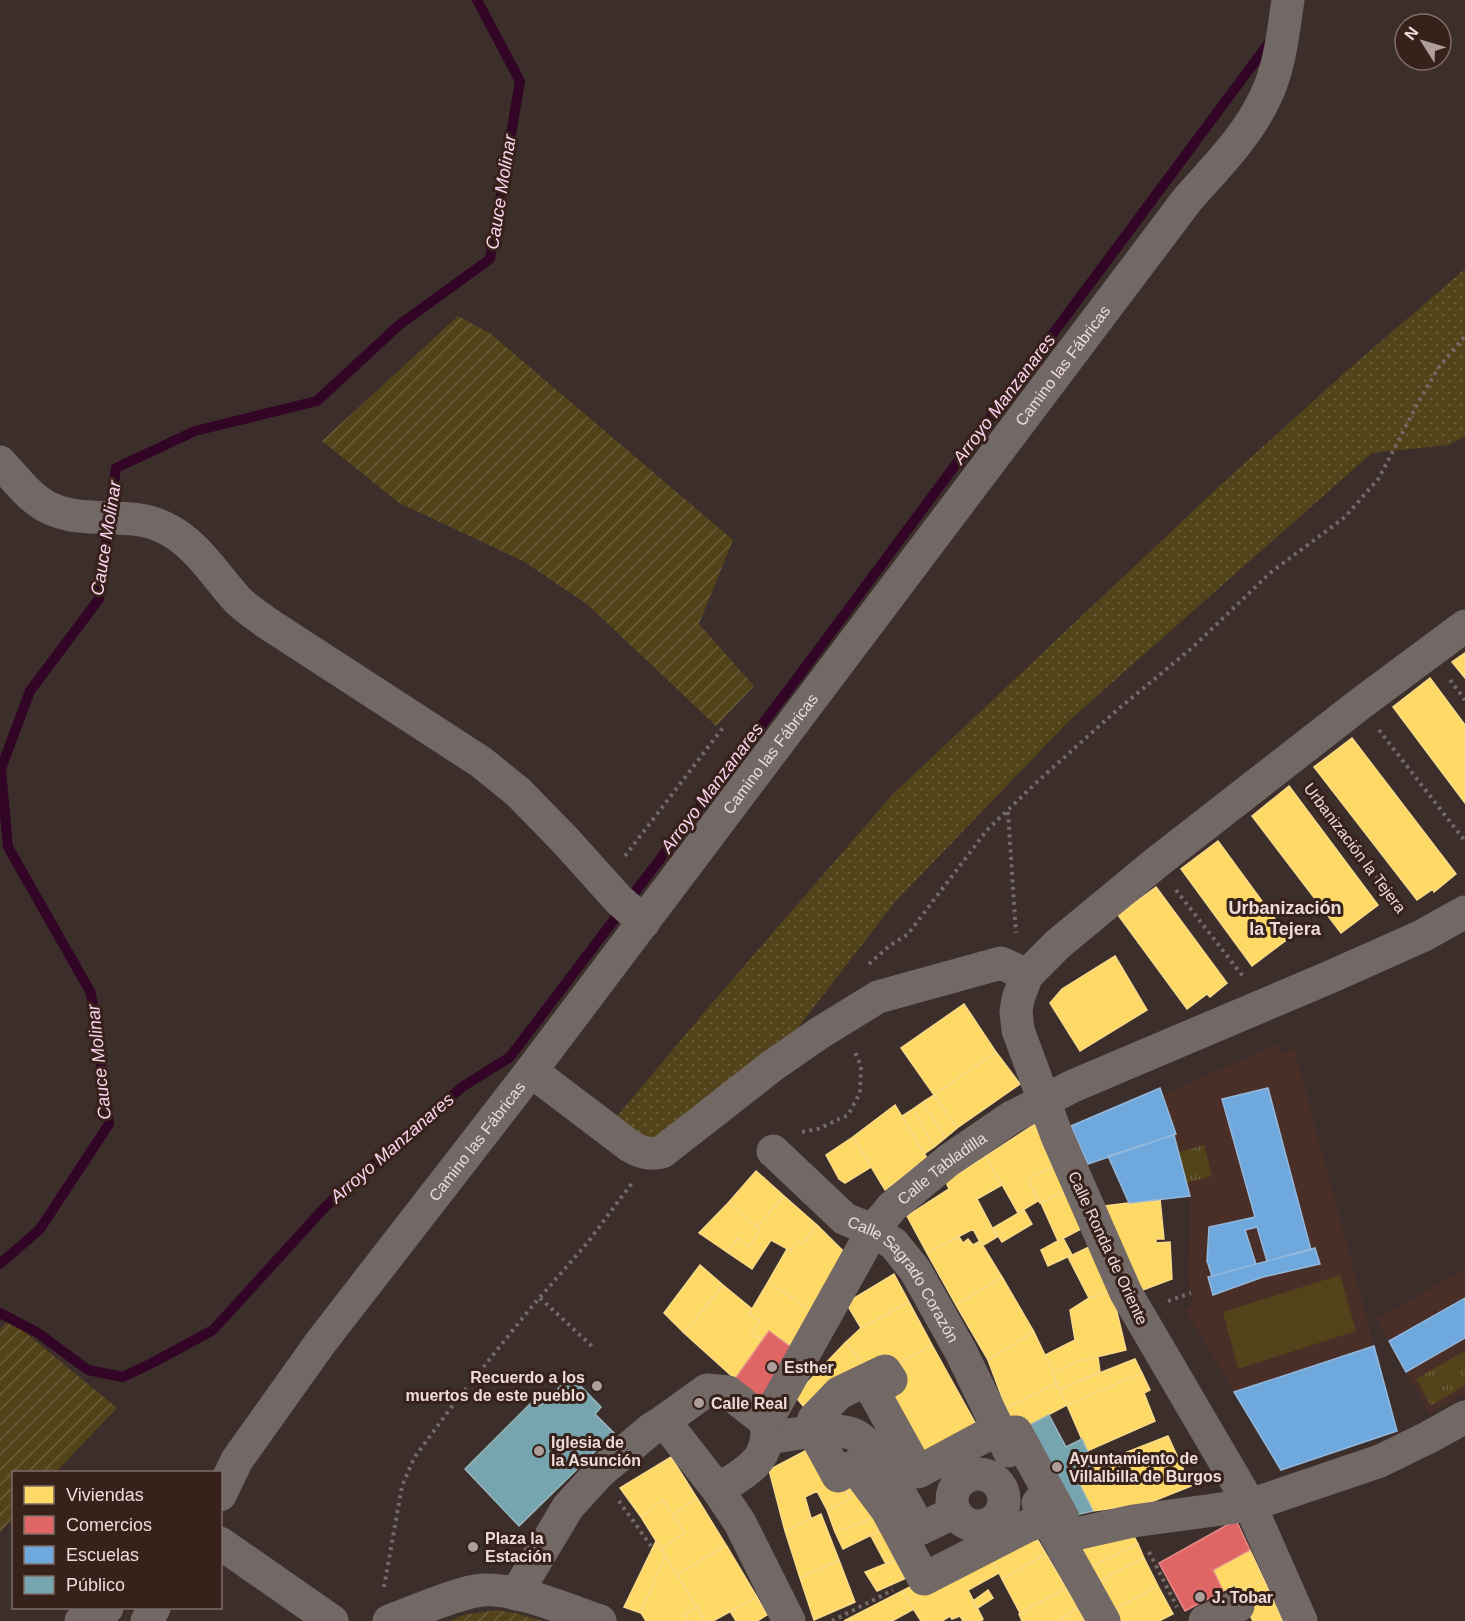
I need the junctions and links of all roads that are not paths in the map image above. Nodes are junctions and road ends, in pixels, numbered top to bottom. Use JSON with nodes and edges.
{"nodes":[{"id":1,"x":1288,"y":2,"type":"edge"},
{"id":2,"x":0,"y":462,"type":"edge"},
{"id":3,"x":1465,"y":626,"type":"edge"},
{"id":4,"x":625,"y":904,"type":"junction"},
{"id":5,"x":1465,"y":912,"type":"edge"},
{"id":6,"x":1027,"y":975,"type":"junction"},
{"id":7,"x":531,"y":1071,"type":"junction"},
{"id":8,"x":1044,"y":1100,"type":"junction"},
{"id":9,"x":773,"y":1151,"type":"road end"},
{"id":10,"x":873,"y":1230,"type":"junction"},
{"id":11,"x":1465,"y":1416,"type":"edge"},
{"id":12,"x":772,"y":1419,"type":"junction"},
{"id":13,"x":657,"y":1425,"type":"junction"},
{"id":14,"x":818,"y":1432,"type":"junction"},
{"id":15,"x":999,"y":1433,"type":"junction"},
{"id":16,"x":1012,"y":1481,"type":"junction"},
{"id":17,"x":718,"y":1490,"type":"junction"},
{"id":18,"x":222,"y":1491,"type":"edge"},
{"id":19,"x":1250,"y":1505,"type":"junction"},
{"id":20,"x":920,"y":1529,"type":"junction"},
{"id":21,"x":1052,"y":1529,"type":"junction"},
{"id":22,"x":222,"y":1544,"type":"edge"},
{"id":23,"x":922,"y":1576,"type":"junction"},
{"id":24,"x":524,"y":1581,"type":"junction"},
{"id":25,"x":1238,"y":1606,"type":"dead end"},
{"id":26,"x":105,"y":1609,"type":"edge"},
{"id":27,"x":385,"y":1610,"type":"edge"},
{"id":28,"x":1192,"y":1616,"type":"edge"},
{"id":29,"x":81,"y":1621,"type":"edge"},
{"id":30,"x":332,"y":1621,"type":"edge"},
{"id":31,"x":600,"y":1621,"type":"edge"},
{"id":32,"x":789,"y":1621,"type":"edge"},
{"id":33,"x":1104,"y":1621,"type":"edge"},
{"id":34,"x":1301,"y":1621,"type":"edge"}],
"edges":[{"from":1,"to":4,"type":"street","name":"Camino las Fábricas"},
{"from":2,"to":4,"type":"street"},
{"from":3,"to":6,"type":"street"},
{"from":4,"to":7,"type":"street","name":"Camino las Fábricas"},
{"from":5,"to":8,"type":"street","name":"Calle Tabladilla"},
{"from":6,"to":7,"type":"street"},
{"from":6,"to":8,"type":"street","name":"Calle Ronda de Oriente"},
{"from":7,"to":18,"type":"street","name":"Camino las Fábricas"},
{"from":8,"to":10,"type":"street","name":"Calle Tabladilla"},
{"from":8,"to":19,"type":"street","name":"Calle Ronda de Oriente"},
{"from":9,"to":10,"type":"street","name":"Calle Sagrado Corazón"},
{"from":10,"to":12,"type":"street","name":"Calle Tabladilla"},
{"from":10,"to":15,"type":"street","name":"Calle Sagrado Corazón"},
{"from":11,"to":19,"type":"street"},
{"from":12,"to":13,"type":"street"},
{"from":12,"to":14,"type":"street"},
{"from":12,"to":17,"type":"street"},
{"from":13,"to":17,"type":"street"},
{"from":13,"to":24,"type":"street"},
{"from":14,"to":15,"type":"street"},
{"from":14,"to":20,"type":"street"},
{"from":14,"to":23,"type":"street"},
{"from":15,"to":16,"type":"street","name":"Calle Sagrado Corazón"},
{"from":15,"to":21,"type":"street"},
{"from":16,"to":20,"type":"street"},
{"from":16,"to":21,"type":"street","name":"Calle Sagrado Corazón"},
{"from":17,"to":32,"type":"street"},
{"from":19,"to":21,"type":"street"},
{"from":19,"to":34,"type":"street","name":"Calle Ronda de Oriente"},
{"from":20,"to":23,"type":"street"},
{"from":21,"to":23,"type":"street"},
{"from":21,"to":33,"type":"street"},
{"from":22,"to":30,"type":"street"},
{"from":24,"to":27,"type":"street"},
{"from":24,"to":31,"type":"street"},
{"from":25,"to":28,"type":"street"},
{"from":26,"to":29,"type":"street"}]}
